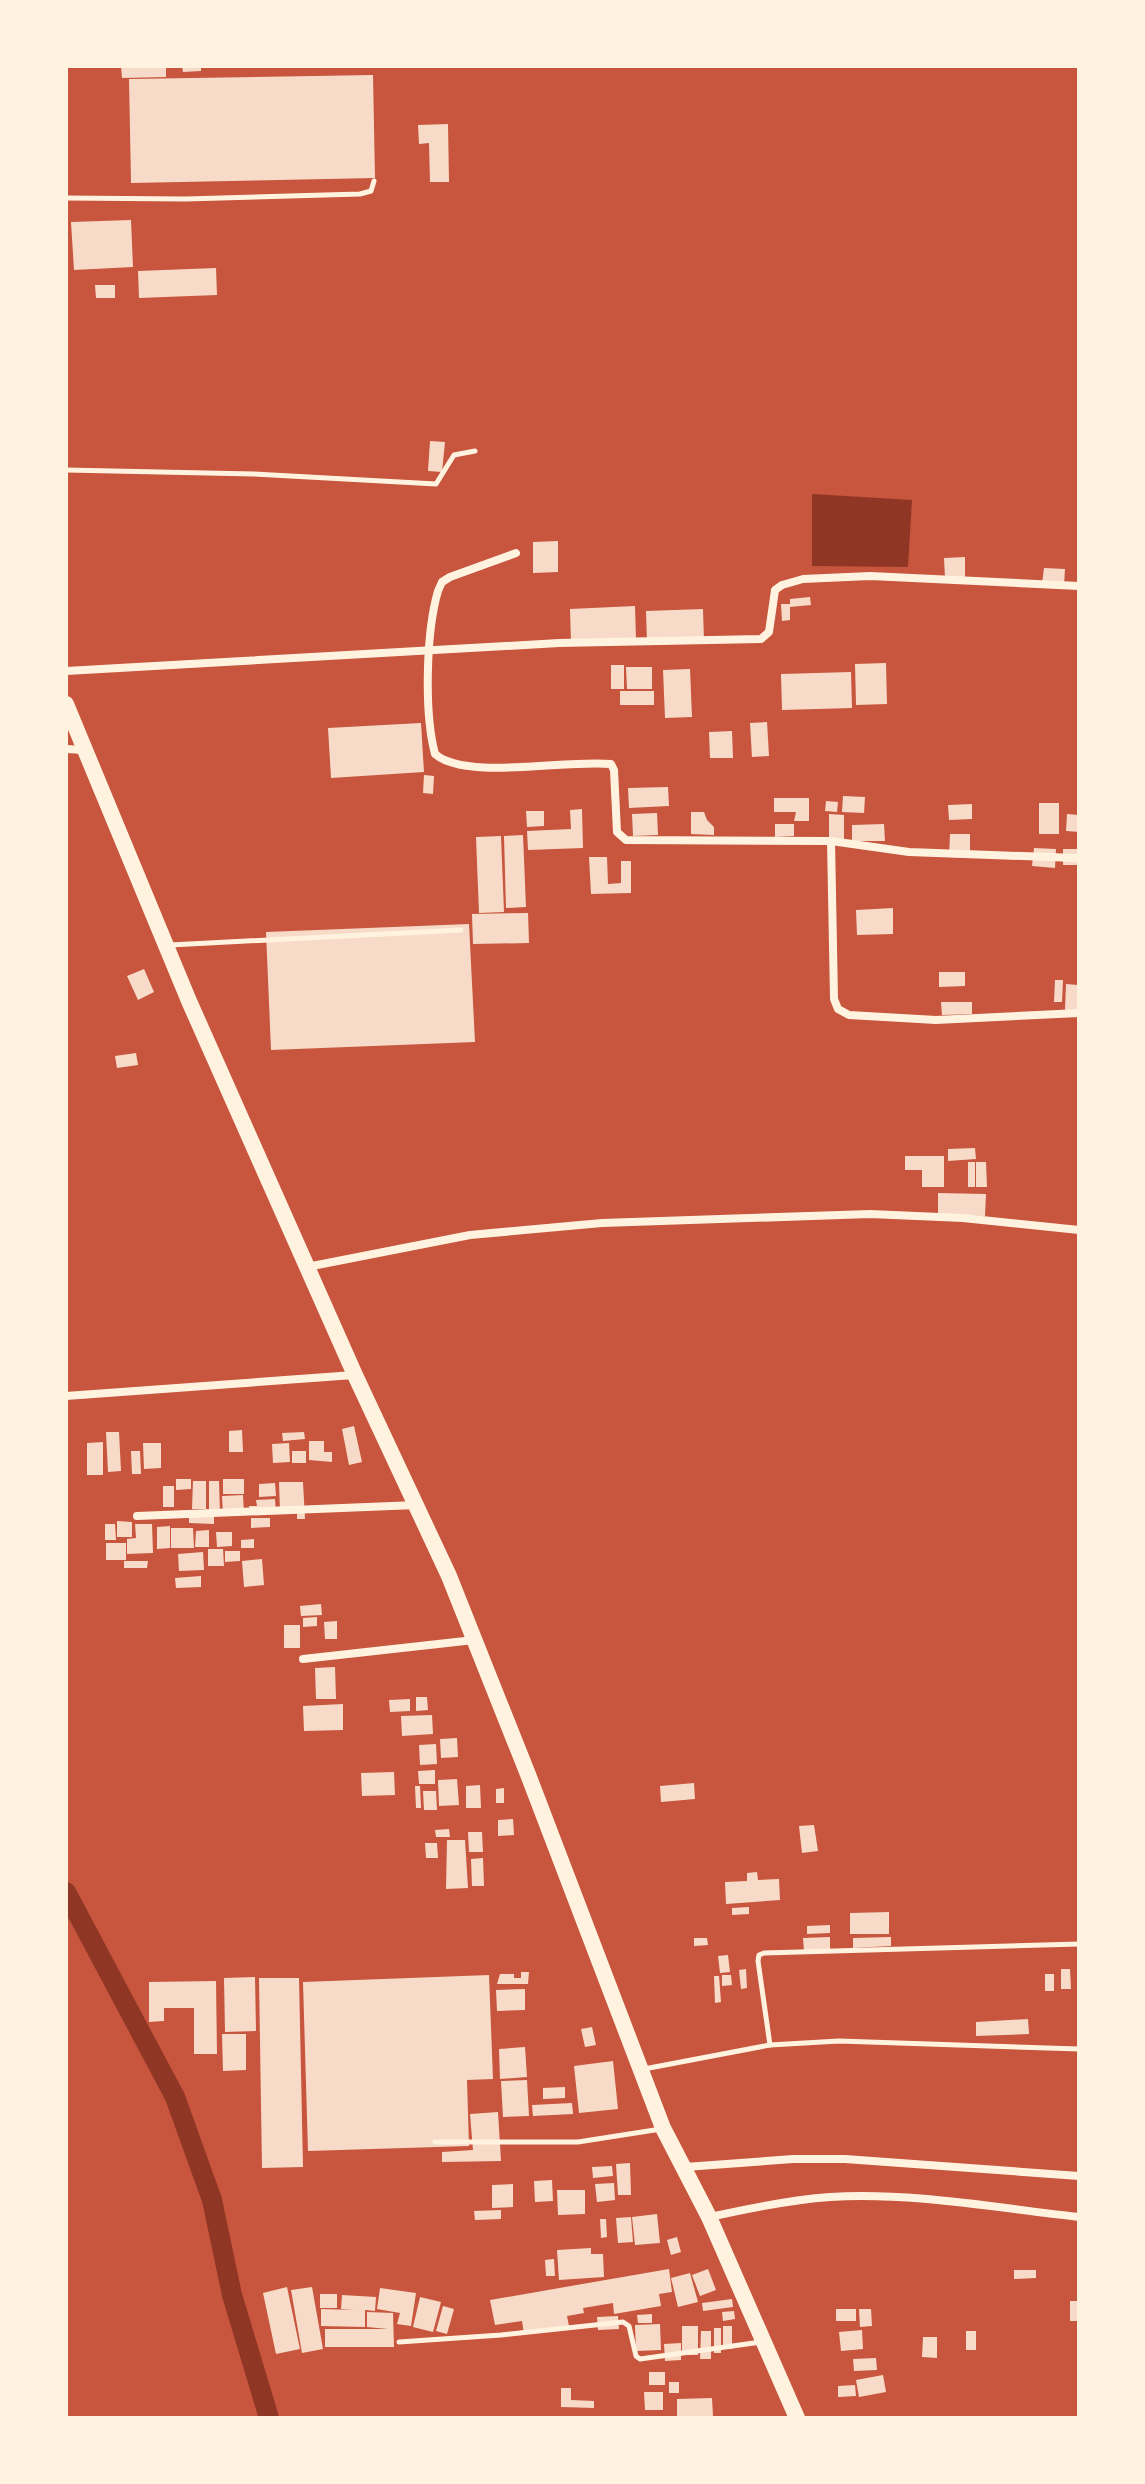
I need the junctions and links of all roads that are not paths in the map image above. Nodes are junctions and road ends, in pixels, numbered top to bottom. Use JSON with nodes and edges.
{"nodes":[{"id":1,"x":374,"y":181,"type":"dead end"},
{"id":2,"x":66,"y":198,"type":"edge"},
{"id":3,"x":475,"y":451,"type":"dead end"},
{"id":4,"x":66,"y":470,"type":"edge"},
{"id":5,"x":516,"y":553,"type":"dead end"},
{"id":6,"x":1079,"y":586,"type":"edge"},
{"id":7,"x":430,"y":651,"type":"junction"},
{"id":8,"x":66,"y":671,"type":"edge"},
{"id":9,"x":66,"y":704,"type":"edge"},
{"id":10,"x":66,"y":749,"type":"edge"},
{"id":11,"x":84,"y":750,"type":"junction"},
{"id":12,"x":831,"y":841,"type":"junction"},
{"id":13,"x":1076,"y":858,"type":"dead end"},
{"id":14,"x":461,"y":930,"type":"dead end"},
{"id":15,"x":166,"y":945,"type":"junction"},
{"id":16,"x":1079,"y":1013,"type":"edge"},
{"id":17,"x":1079,"y":1230,"type":"edge"},
{"id":18,"x":307,"y":1267,"type":"junction"},
{"id":19,"x":355,"y":1375,"type":"junction"},
{"id":20,"x":66,"y":1396,"type":"edge"},
{"id":21,"x":417,"y":1505,"type":"junction"},
{"id":22,"x":137,"y":1516,"type":"dead end"},
{"id":23,"x":475,"y":1640,"type":"junction"},
{"id":24,"x":303,"y":1659,"type":"dead end"},
{"id":25,"x":1079,"y":1944,"type":"edge"},
{"id":26,"x":770,"y":2045,"type":"junction"},
{"id":27,"x":1079,"y":2049,"type":"edge"},
{"id":28,"x":639,"y":2070,"type":"junction"},
{"id":29,"x":663,"y":2128,"type":"junction"},
{"id":30,"x":435,"y":2142,"type":"dead end"},
{"id":31,"x":682,"y":2167,"type":"junction"},
{"id":32,"x":1079,"y":2176,"type":"edge"},
{"id":33,"x":709,"y":2217,"type":"junction"},
{"id":34,"x":1079,"y":2217,"type":"edge"},
{"id":35,"x":399,"y":2342,"type":"dead end"},
{"id":36,"x":762,"y":2342,"type":"junction"},
{"id":37,"x":797,"y":2418,"type":"edge"}],
"edges":[{"from":1,"to":2,"type":"lane"},
{"from":3,"to":4,"type":"lane"},
{"from":5,"to":7,"type":"street"},
{"from":6,"to":7,"type":"street"},
{"from":7,"to":8,"type":"street"},
{"from":7,"to":12,"type":"street"},
{"from":9,"to":11,"type":"main road"},
{"from":10,"to":11,"type":"street"},
{"from":11,"to":15,"type":"main road"},
{"from":12,"to":13,"type":"street"},
{"from":12,"to":16,"type":"street"},
{"from":14,"to":15,"type":"lane"},
{"from":15,"to":18,"type":"main road"},
{"from":17,"to":18,"type":"street"},
{"from":18,"to":19,"type":"main road"},
{"from":19,"to":20,"type":"street"},
{"from":19,"to":21,"type":"main road"},
{"from":21,"to":22,"type":"street"},
{"from":21,"to":23,"type":"main road"},
{"from":23,"to":24,"type":"street"},
{"from":23,"to":28,"type":"main road"},
{"from":25,"to":26,"type":"lane"},
{"from":26,"to":27,"type":"lane"},
{"from":26,"to":28,"type":"lane"},
{"from":28,"to":29,"type":"main road"},
{"from":29,"to":30,"type":"lane"},
{"from":29,"to":31,"type":"main road"},
{"from":31,"to":32,"type":"street"},
{"from":31,"to":33,"type":"main road"},
{"from":33,"to":34,"type":"street"},
{"from":33,"to":36,"type":"main road"},
{"from":35,"to":36,"type":"lane"},
{"from":36,"to":37,"type":"main road"}]}
